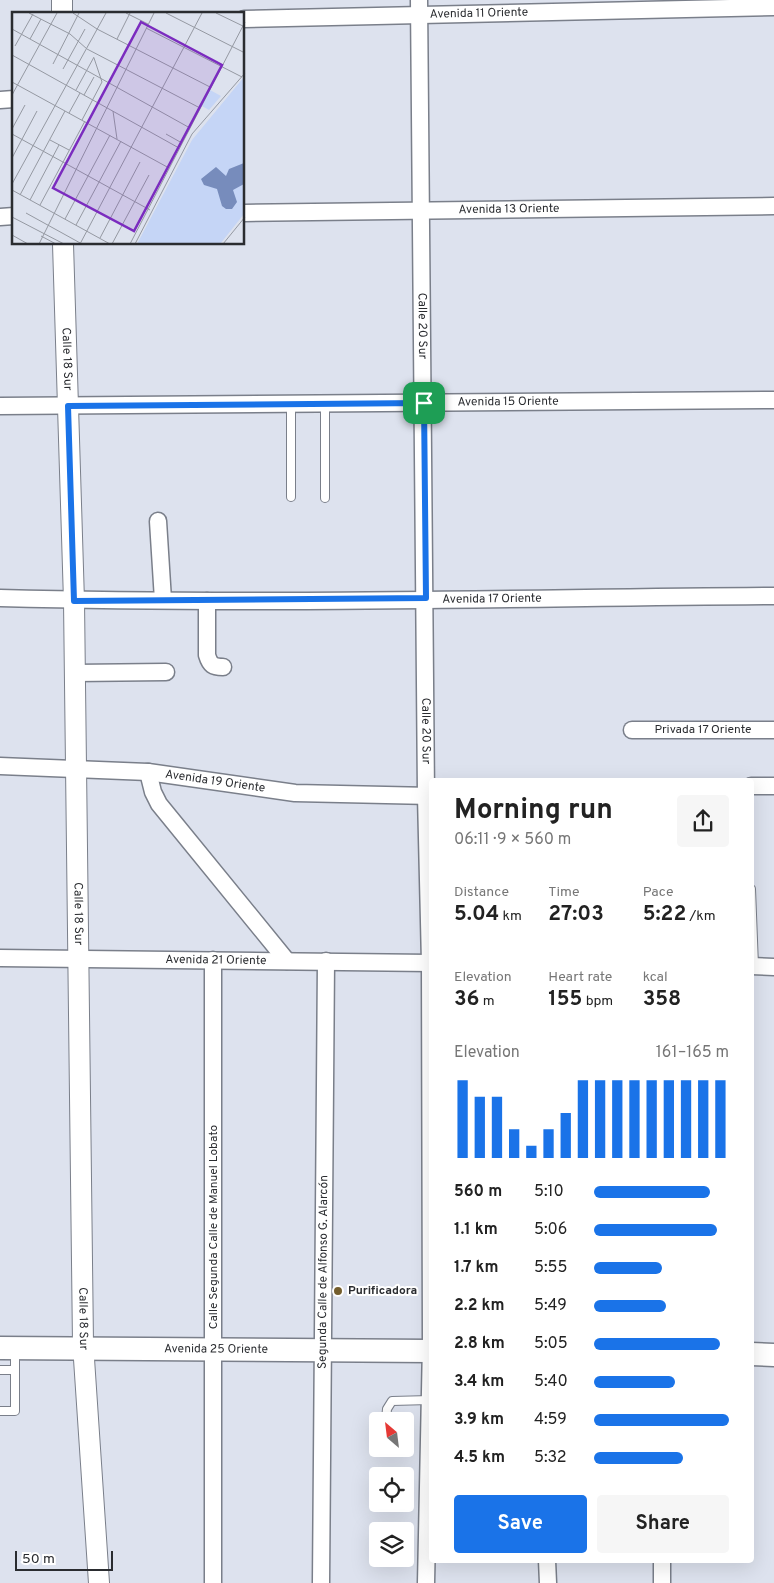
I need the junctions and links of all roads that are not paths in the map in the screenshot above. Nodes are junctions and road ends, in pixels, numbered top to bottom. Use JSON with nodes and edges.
{"nodes":[{"id":1,"x":419,"y":7,"type":"edge"},
{"id":2,"x":774,"y":7,"type":"edge"},
{"id":3,"x":245,"y":19,"type":"edge"},
{"id":4,"x":774,"y":206,"type":"edge"},
{"id":5,"x":422,"y":211,"type":"junction"},
{"id":6,"x":245,"y":213,"type":"edge"},
{"id":7,"x":63,"y":245,"type":"edge"},
{"id":8,"x":774,"y":400,"type":"edge"},
{"id":9,"x":424,"y":403,"type":"junction"},
{"id":10,"x":291,"y":404,"type":"junction"},
{"id":11,"x":325,"y":404,"type":"junction"},
{"id":12,"x":0,"y":406,"type":"edge"},
{"id":13,"x":68,"y":406,"type":"junction"},
{"id":14,"x":291,"y":497,"type":"dead end"},
{"id":15,"x":325,"y":498,"type":"dead end"},
{"id":16,"x":158,"y":521,"type":"dead end"},
{"id":17,"x":774,"y":596,"type":"edge"},
{"id":18,"x":0,"y":598,"type":"edge"},
{"id":19,"x":426,"y":598,"type":"junction"},
{"id":20,"x":162,"y":600,"type":"junction"},
{"id":21,"x":74,"y":601,"type":"junction"},
{"id":22,"x":207,"y":601,"type":"junction"},
{"id":23,"x":223,"y":667,"type":"dead end"},
{"id":24,"x":166,"y":672,"type":"dead end"},
{"id":25,"x":74,"y":673,"type":"junction"},
{"id":26,"x":632,"y":730,"type":"dead end"},
{"id":27,"x":774,"y":730,"type":"edge"},
{"id":28,"x":0,"y":766,"type":"edge"},
{"id":29,"x":76,"y":768,"type":"junction"},
{"id":30,"x":148,"y":772,"type":"junction"},
{"id":31,"x":754,"y":786,"type":"edge"},
{"id":32,"x":774,"y":786,"type":"edge"},
{"id":33,"x":429,"y":796,"type":"edge"},
{"id":34,"x":0,"y":958,"type":"edge"},
{"id":35,"x":78,"y":959,"type":"junction"},
{"id":36,"x":213,"y":960,"type":"junction"},
{"id":37,"x":287,"y":960,"type":"junction"},
{"id":38,"x":326,"y":961,"type":"junction"},
{"id":39,"x":429,"y":963,"type":"edge"},
{"id":40,"x":754,"y":966,"type":"edge"},
{"id":41,"x":774,"y":967,"type":"edge"},
{"id":42,"x":7,"y":1348,"type":"edge"},
{"id":43,"x":83,"y":1348,"type":"junction"},
{"id":44,"x":214,"y":1349,"type":"junction"},
{"id":45,"x":323,"y":1350,"type":"junction"},
{"id":46,"x":429,"y":1351,"type":"edge"},
{"id":47,"x":754,"y":1354,"type":"edge"},
{"id":48,"x":774,"y":1354,"type":"edge"},
{"id":49,"x":0,"y":1370,"type":"edge"},
{"id":50,"x":14,"y":1370,"type":"junction"},
{"id":51,"x":429,"y":1400,"type":"edge"},
{"id":52,"x":0,"y":1411,"type":"edge"},
{"id":53,"x":387,"y":1412,"type":"edge"},
{"id":54,"x":429,"y":1446,"type":"edge"},
{"id":55,"x":548,"y":1563,"type":"edge"},
{"id":56,"x":662,"y":1563,"type":"edge"},
{"id":57,"x":99,"y":1583,"type":"edge"},
{"id":58,"x":214,"y":1583,"type":"edge"},
{"id":59,"x":321,"y":1583,"type":"edge"},
{"id":60,"x":426,"y":1583,"type":"edge"},
{"id":61,"x":548,"y":1583,"type":"edge"},
{"id":62,"x":662,"y":1583,"type":"edge"}],
"edges":[{"from":1,"to":2,"type":"street","name":"Avenida 11 Oriente"},
{"from":1,"to":3,"type":"street","name":"Avenida 11 Oriente"},
{"from":1,"to":5,"type":"street","name":"Calle 20 Sur"},
{"from":4,"to":5,"type":"street","name":"Avenida 13 Oriente"},
{"from":5,"to":6,"type":"street","name":"Avenida 13 Oriente"},
{"from":5,"to":9,"type":"street","name":"Calle 20 Sur"},
{"from":7,"to":13,"type":"street","name":"Calle 18 Sur"},
{"from":8,"to":9,"type":"street","name":"Avenida 15 Oriente"},
{"from":9,"to":11,"type":"street","name":"Avenida 15 Oriente"},
{"from":9,"to":19,"type":"street","name":"Calle 20 Sur"},
{"from":10,"to":11,"type":"street","name":"Avenida 15 Oriente"},
{"from":10,"to":13,"type":"street","name":"Avenida 15 Oriente"},
{"from":10,"to":14,"type":"lane"},
{"from":11,"to":15,"type":"lane"},
{"from":12,"to":13,"type":"street","name":"Avenida 15 Oriente"},
{"from":13,"to":21,"type":"street","name":"Calle 18 Sur"},
{"from":16,"to":20,"type":"street"},
{"from":17,"to":19,"type":"street","name":"Avenida 17 Oriente"},
{"from":18,"to":21,"type":"street","name":"Avenida 17 Oriente"},
{"from":19,"to":22,"type":"street","name":"Avenida 17 Oriente"},
{"from":19,"to":33,"type":"street","name":"Calle 20 Sur"},
{"from":20,"to":21,"type":"street","name":"Avenida 17 Oriente"},
{"from":20,"to":22,"type":"street","name":"Avenida 17 Oriente"},
{"from":21,"to":25,"type":"street","name":"Calle 18 Sur"},
{"from":22,"to":23,"type":"street"},
{"from":24,"to":25,"type":"street"},
{"from":25,"to":29,"type":"street","name":"Calle 18 Sur"},
{"from":26,"to":27,"type":"street","name":"Privada 17 Oriente"},
{"from":28,"to":29,"type":"street","name":"Avenida 19 Oriente"},
{"from":29,"to":30,"type":"street","name":"Avenida 19 Oriente"},
{"from":29,"to":35,"type":"street","name":"Calle 18 Sur"},
{"from":30,"to":33,"type":"street","name":"Avenida 19 Oriente"},
{"from":30,"to":37,"type":"street"},
{"from":31,"to":32,"type":"street"},
{"from":34,"to":35,"type":"street","name":"Avenida 21 Oriente"},
{"from":35,"to":36,"type":"street","name":"Avenida 21 Oriente"},
{"from":35,"to":43,"type":"street","name":"Calle 18 Sur"},
{"from":36,"to":37,"type":"street","name":"Avenida 21 Oriente"},
{"from":36,"to":44,"type":"street","name":"Calle Segunda Calle de Manuel Lobato"},
{"from":37,"to":38,"type":"street","name":"Avenida 21 Oriente"},
{"from":38,"to":39,"type":"street","name":"Avenida 21 Oriente"},
{"from":38,"to":45,"type":"street","name":"Segunda Calle de Alfonso G. Alarcón"},
{"from":40,"to":41,"type":"street"},
{"from":42,"to":43,"type":"main road","name":"Avenida 25 Oriente"},
{"from":42,"to":50,"type":"lane"},
{"from":43,"to":44,"type":"main road","name":"Avenida 25 Oriente"},
{"from":43,"to":57,"type":"street","name":"Calle 18 Sur"},
{"from":44,"to":45,"type":"main road","name":"Avenida 25 Oriente"},
{"from":44,"to":58,"type":"street","name":"Calle Segunda Calle de Manuel Lobato"},
{"from":45,"to":46,"type":"main road","name":"Avenida 25 Oriente"},
{"from":45,"to":59,"type":"street","name":"Segunda Calle de Alfonso G. Alarcón"},
{"from":47,"to":48,"type":"main road"},
{"from":49,"to":50,"type":"lane"},
{"from":50,"to":52,"type":"lane"},
{"from":51,"to":53,"type":"lane"},
{"from":54,"to":60,"type":"street","name":"Calle 20 Sur"},
{"from":55,"to":61,"type":"street"},
{"from":56,"to":62,"type":"street"}]}
